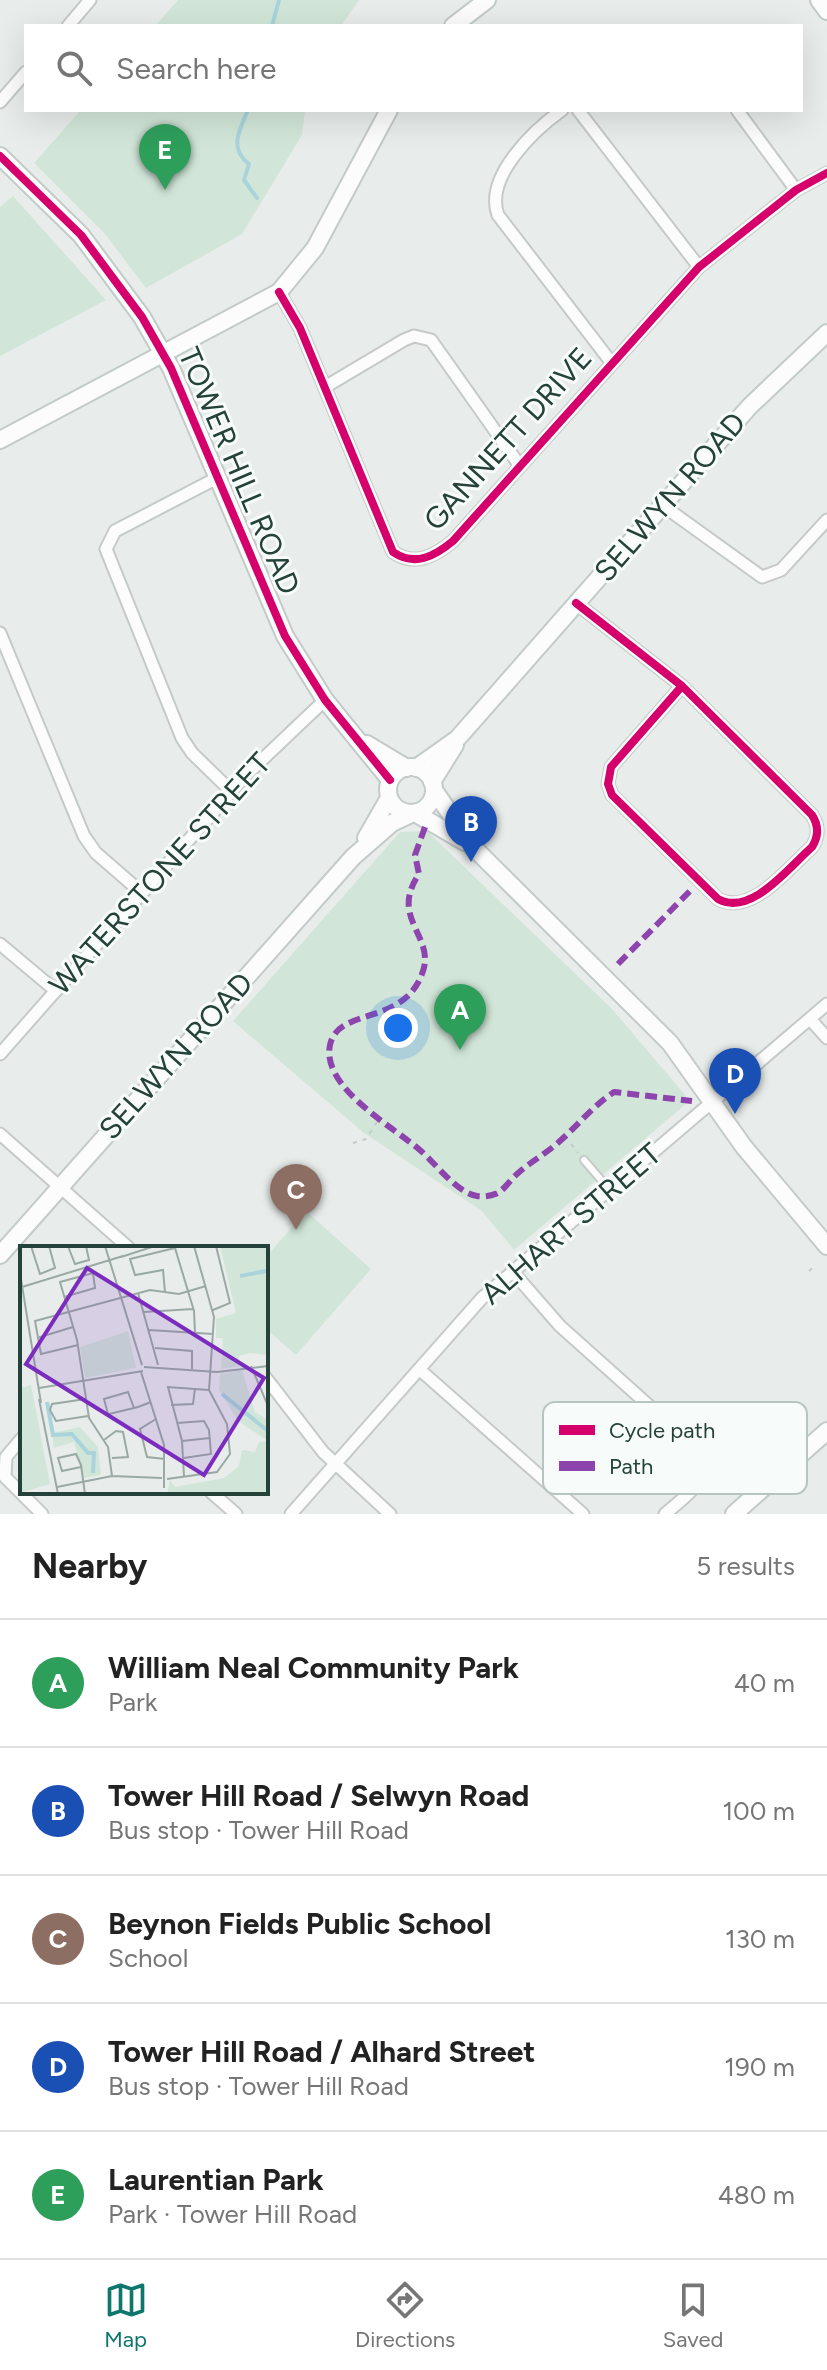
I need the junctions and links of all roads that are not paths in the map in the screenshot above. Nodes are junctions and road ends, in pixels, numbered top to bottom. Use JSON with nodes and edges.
{"nodes":[{"id":1,"x":90,"y":0,"type":"edge"},
{"id":2,"x":487,"y":0,"type":"edge"},
{"id":3,"x":819,"y":0,"type":"edge"},
{"id":4,"x":827,"y":11,"type":"edge"},
{"id":5,"x":70,"y":24,"type":"edge"},
{"id":6,"x":456,"y":24,"type":"edge"},
{"id":7,"x":24,"y":74,"type":"edge"},
{"id":8,"x":0,"y":102,"type":"edge"},
{"id":9,"x":388,"y":112,"type":"edge"},
{"id":10,"x":560,"y":112,"type":"edge"},
{"id":11,"x":580,"y":112,"type":"edge"},
{"id":12,"x":738,"y":112,"type":"edge"},
{"id":13,"x":0,"y":156,"type":"edge"},
{"id":14,"x":827,"y":173,"type":"edge"},
{"id":15,"x":796,"y":190,"type":"junction"},
{"id":16,"x":699,"y":267,"type":"junction"},
{"id":17,"x":279,"y":292,"type":"junction"},
{"id":18,"x":827,"y":333,"type":"edge"},
{"id":19,"x":163,"y":354,"type":"junction"},
{"id":20,"x":611,"y":362,"type":"junction"},
{"id":21,"x":325,"y":387,"type":"junction"},
{"id":22,"x":0,"y":440,"type":"edge"},
{"id":23,"x":520,"y":466,"type":"junction"},
{"id":24,"x":217,"y":478,"type":"junction"},
{"id":25,"x":662,"y":505,"type":"junction"},
{"id":26,"x":827,"y":520,"type":"edge"},
{"id":27,"x":576,"y":603,"type":"junction"},
{"id":28,"x":0,"y":633,"type":"edge"},
{"id":29,"x":682,"y":686,"type":"junction"},
{"id":30,"x":325,"y":700,"type":"junction"},
{"id":31,"x":356,"y":736,"type":"junction"},
{"id":32,"x":457,"y":739,"type":"junction"},
{"id":33,"x":411,"y":768,"type":"junction"},
{"id":34,"x":390,"y":780,"type":"junction"},
{"id":35,"x":433,"y":786,"type":"junction"},
{"id":36,"x":231,"y":791,"type":"junction"},
{"id":37,"x":389,"y":798,"type":"junction"},
{"id":38,"x":413,"y":813,"type":"junction"},
{"id":39,"x":473,"y":847,"type":"junction"},
{"id":40,"x":353,"y":857,"type":"junction"},
{"id":41,"x":142,"y":893,"type":"junction"},
{"id":42,"x":0,"y":944,"type":"edge"},
{"id":43,"x":56,"y":991,"type":"junction"},
{"id":44,"x":827,"y":1004,"type":"edge"},
{"id":45,"x":810,"y":1019,"type":"junction"},
{"id":46,"x":827,"y":1038,"type":"edge"},
{"id":47,"x":0,"y":1054,"type":"edge"},
{"id":48,"x":713,"y":1102,"type":"junction"},
{"id":49,"x":0,"y":1134,"type":"edge"},
{"id":50,"x":584,"y":1160,"type":"road end"},
{"id":51,"x":60,"y":1187,"type":"junction"},
{"id":52,"x":608,"y":1188,"type":"junction"},
{"id":53,"x":127,"y":1246,"type":"edge"},
{"id":54,"x":827,"y":1246,"type":"edge"},
{"id":55,"x":0,"y":1255,"type":"edge"},
{"id":56,"x":512,"y":1271,"type":"junction"},
{"id":57,"x":419,"y":1369,"type":"junction"},
{"id":58,"x":268,"y":1381,"type":"edge"},
{"id":59,"x":645,"y":1402,"type":"edge"},
{"id":60,"x":827,"y":1431,"type":"edge"},
{"id":61,"x":20,"y":1440,"type":"edge"},
{"id":62,"x":807,"y":1449,"type":"edge"},
{"id":63,"x":336,"y":1465,"type":"junction"},
{"id":64,"x":543,"y":1479,"type":"edge"},
{"id":65,"x":20,"y":1492,"type":"edge"},
{"id":66,"x":22,"y":1494,"type":"edge"},
{"id":67,"x":213,"y":1494,"type":"edge"},
{"id":68,"x":560,"y":1494,"type":"edge"},
{"id":69,"x":687,"y":1494,"type":"edge"},
{"id":70,"x":756,"y":1494,"type":"edge"},
{"id":71,"x":42,"y":1514,"type":"edge"},
{"id":72,"x":236,"y":1514,"type":"edge"},
{"id":73,"x":291,"y":1514,"type":"edge"},
{"id":74,"x":390,"y":1514,"type":"edge"},
{"id":75,"x":583,"y":1514,"type":"edge"},
{"id":76,"x":665,"y":1514,"type":"edge"},
{"id":77,"x":734,"y":1514,"type":"edge"}],
"edges":[{"from":1,"to":5,"type":"street"},
{"from":2,"to":6,"type":"street"},
{"from":3,"to":4,"type":"street"},
{"from":7,"to":8,"type":"street"},
{"from":9,"to":17,"type":"street"},
{"from":10,"to":20,"type":"street"},
{"from":11,"to":16,"type":"street"},
{"from":12,"to":15,"type":"street"},
{"from":13,"to":19,"type":"street","name":"TOWER HILL ROAD"},
{"from":14,"to":15,"type":"street","name":"GANNETT DRIVE"},
{"from":15,"to":16,"type":"street","name":"GANNETT DRIVE"},
{"from":16,"to":20,"type":"street","name":"GANNETT DRIVE"},
{"from":17,"to":19,"type":"street"},
{"from":17,"to":21,"type":"street","name":"GANNETT DRIVE"},
{"from":18,"to":25,"type":"street","name":"SELWYN ROAD"},
{"from":19,"to":22,"type":"street"},
{"from":19,"to":24,"type":"street","name":"TOWER HILL ROAD"},
{"from":20,"to":23,"type":"street","name":"GANNETT DRIVE"},
{"from":21,"to":23,"type":"street"},
{"from":21,"to":23,"type":"street","name":"GANNETT DRIVE"},
{"from":24,"to":30,"type":"street","name":"TOWER HILL ROAD"},
{"from":24,"to":36,"type":"street"},
{"from":25,"to":26,"type":"street"},
{"from":25,"to":27,"type":"street","name":"SELWYN ROAD"},
{"from":27,"to":29,"type":"street"},
{"from":27,"to":32,"type":"street","name":"SELWYN ROAD"},
{"from":28,"to":41,"type":"street"},
{"from":29,"to":29,"type":"street"},
{"from":30,"to":31,"type":"street","name":"TOWER HILL ROAD"},
{"from":30,"to":36,"type":"street","name":"WATERSTONE STREET"},
{"from":31,"to":33,"type":"street","name":"TOWER HILL ROAD"},
{"from":31,"to":34,"type":"street","name":"TOWER HILL ROAD"},
{"from":32,"to":33,"type":"street","name":"SELWYN ROAD"},
{"from":32,"to":35,"type":"street","name":"SELWYN ROAD"},
{"from":33,"to":34,"type":"street"},
{"from":33,"to":35,"type":"street"},
{"from":34,"to":37,"type":"street"},
{"from":35,"to":38,"type":"street"},
{"from":35,"to":39,"type":"street"},
{"from":36,"to":41,"type":"street","name":"WATERSTONE STREET"},
{"from":37,"to":38,"type":"street"},
{"from":37,"to":40,"type":"street","name":"SELWYN ROAD"},
{"from":38,"to":39,"type":"street"},
{"from":38,"to":40,"type":"street","name":"SELWYN ROAD"},
{"from":39,"to":48,"type":"street"},
{"from":40,"to":51,"type":"street","name":"SELWYN ROAD"},
{"from":41,"to":43,"type":"street","name":"WATERSTONE STREET"},
{"from":42,"to":43,"type":"street"},
{"from":43,"to":47,"type":"street","name":"WATERSTONE STREET"},
{"from":44,"to":45,"type":"street","name":"ALHART STREET"},
{"from":45,"to":46,"type":"street"},
{"from":45,"to":48,"type":"street","name":"ALHART STREET"},
{"from":48,"to":52,"type":"street","name":"ALHART STREET"},
{"from":48,"to":54,"type":"street"},
{"from":49,"to":51,"type":"street"},
{"from":50,"to":52,"type":"lane"},
{"from":51,"to":53,"type":"street"},
{"from":51,"to":55,"type":"street","name":"SELWYN ROAD"},
{"from":52,"to":56,"type":"street","name":"ALHART STREET"},
{"from":56,"to":57,"type":"street","name":"ALHART STREET"},
{"from":56,"to":59,"type":"street"},
{"from":57,"to":63,"type":"street","name":"ALHART STREET"},
{"from":57,"to":64,"type":"street"},
{"from":58,"to":63,"type":"street"},
{"from":60,"to":62,"type":"street"},
{"from":61,"to":65,"type":"street"},
{"from":63,"to":73,"type":"street","name":"ALHART STREET"},
{"from":63,"to":74,"type":"street"},
{"from":66,"to":71,"type":"street"},
{"from":67,"to":72,"type":"street"},
{"from":68,"to":75,"type":"street"},
{"from":69,"to":76,"type":"street"},
{"from":70,"to":77,"type":"street"}]}
